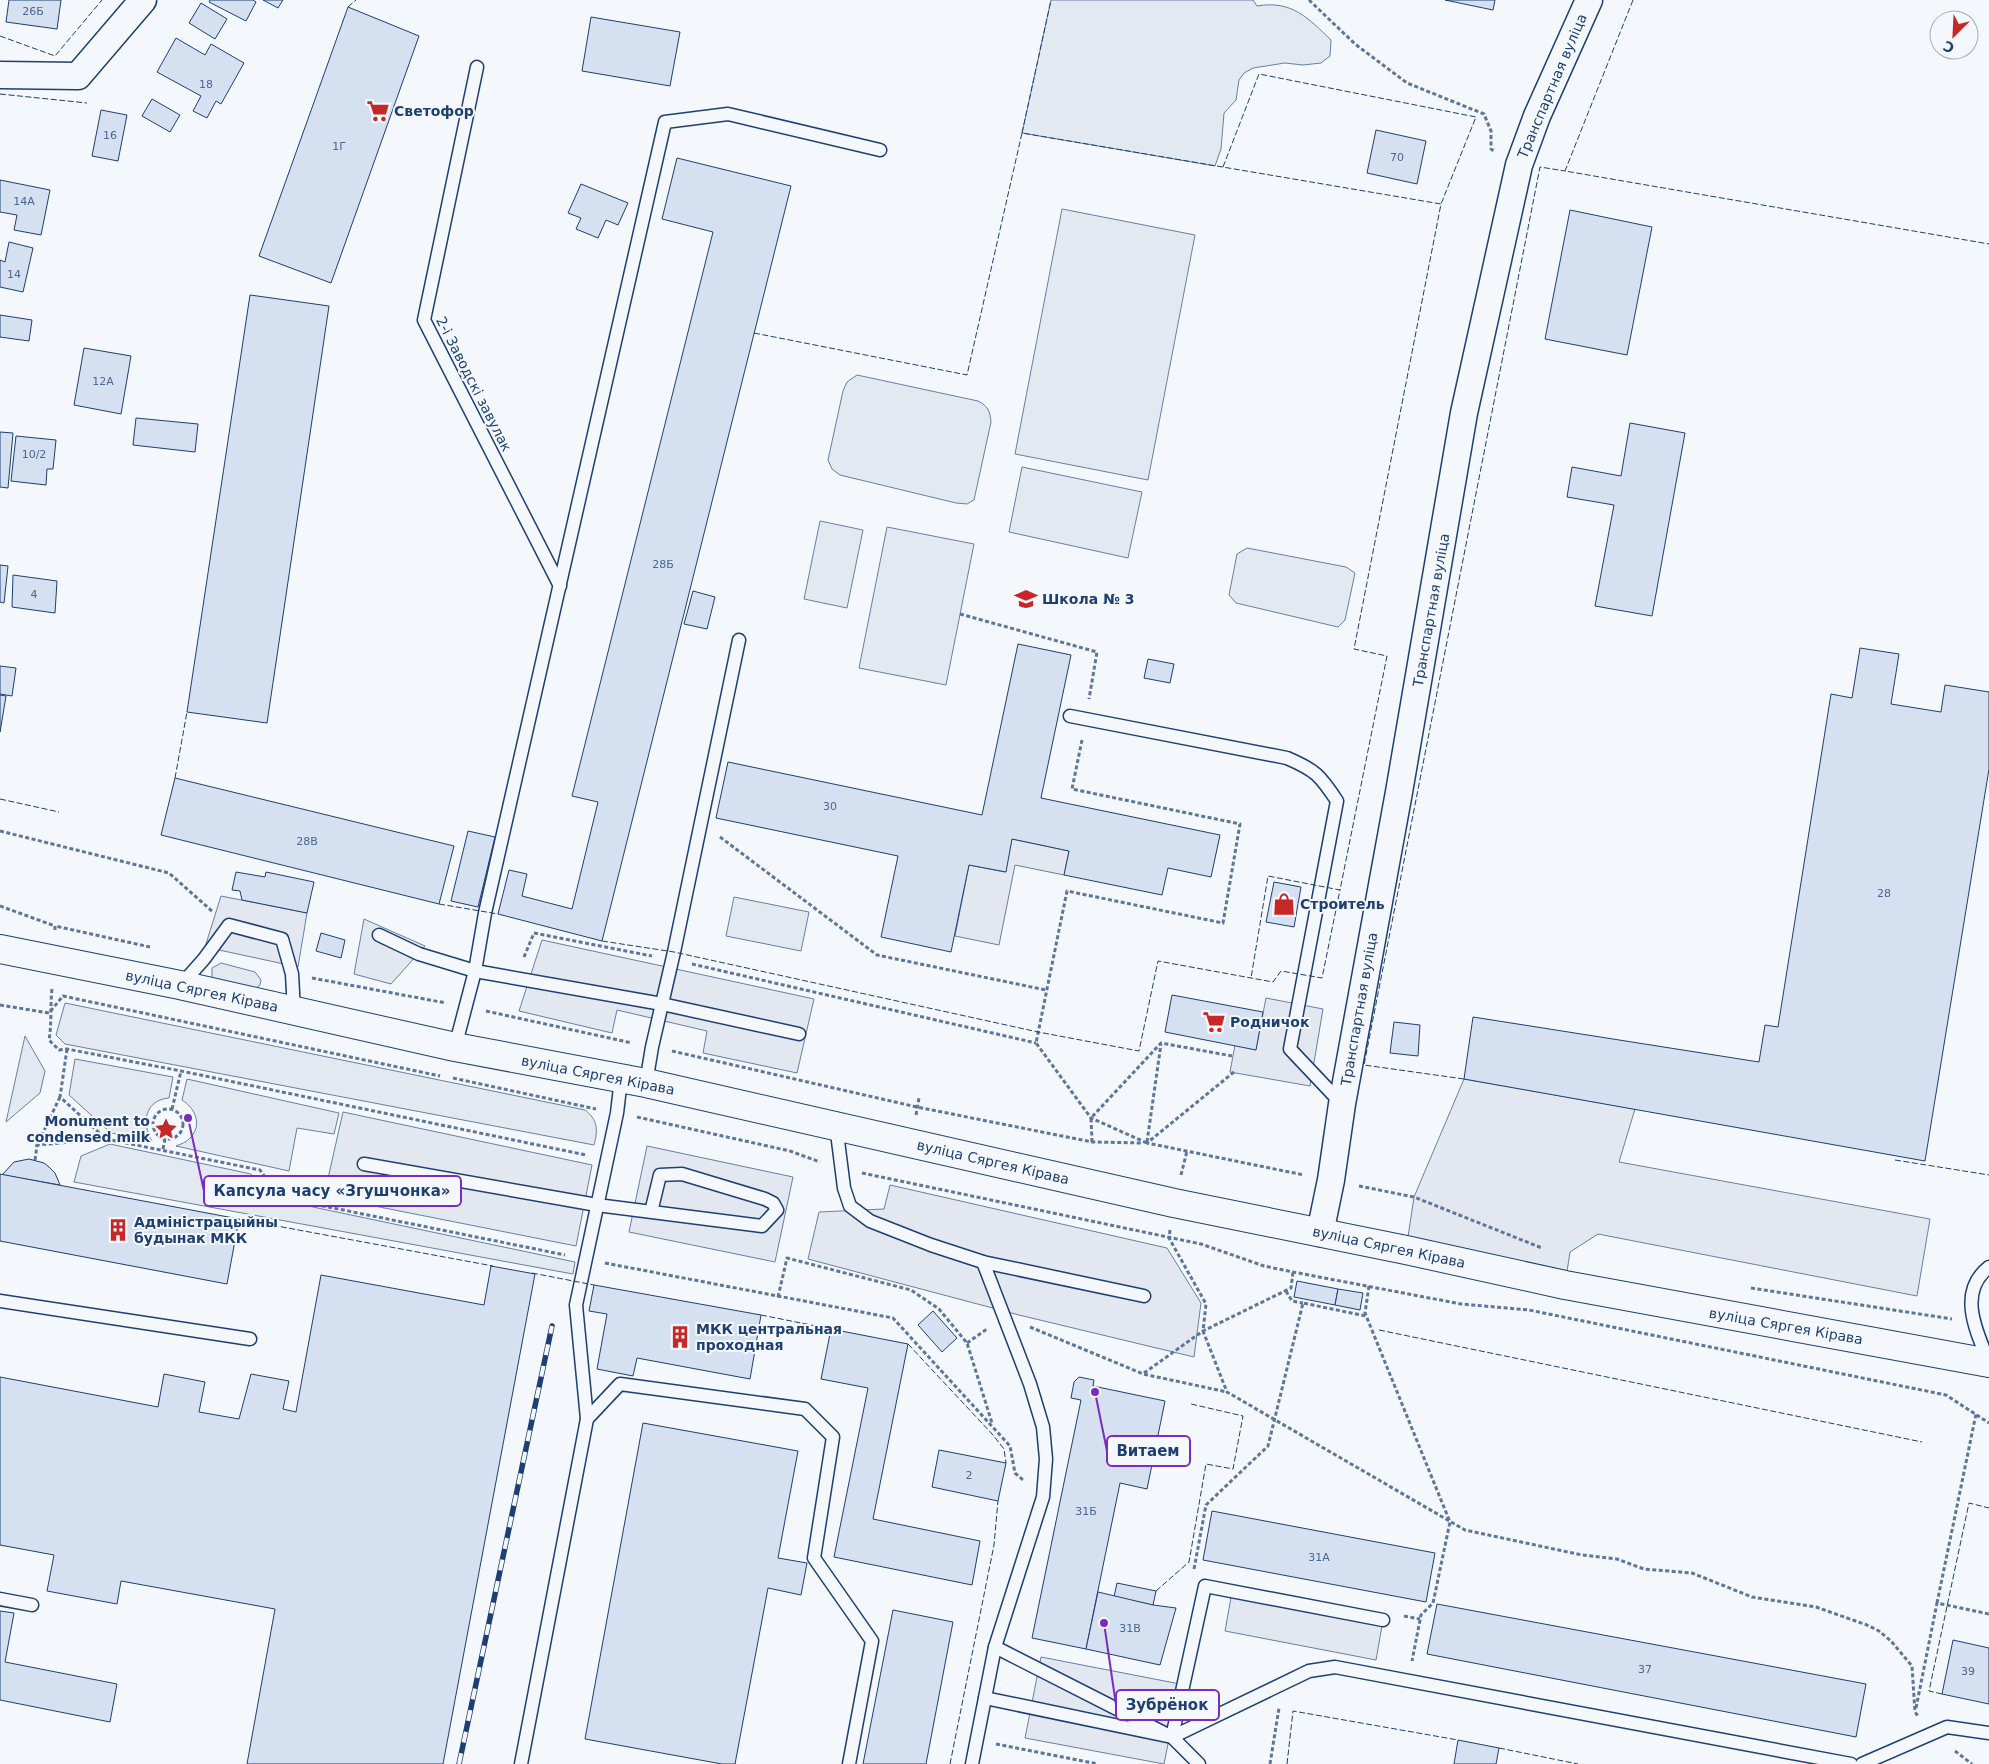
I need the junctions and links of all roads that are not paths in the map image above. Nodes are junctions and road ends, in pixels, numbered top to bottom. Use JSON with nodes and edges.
{"nodes":[{"id":1,"x":142,"y":0,"type":"edge"},
{"id":2,"x":1589,"y":0,"type":"edge"},
{"id":3,"x":477,"y":67,"type":"dead end"},
{"id":4,"x":0,"y":75,"type":"edge"},
{"id":5,"x":880,"y":150,"type":"dead end"},
{"id":6,"x":560,"y":586,"type":"junction"},
{"id":7,"x":739,"y":640,"type":"dead end"},
{"id":8,"x":1070,"y":716,"type":"dead end"},
{"id":9,"x":379,"y":935,"type":"dead end"},
{"id":10,"x":0,"y":949,"type":"edge"},
{"id":11,"x":475,"y":971,"type":"junction"},
{"id":12,"x":180,"y":985,"type":"junction"},
{"id":13,"x":662,"y":1004,"type":"junction"},
{"id":14,"x":294,"y":1010,"type":"junction"},
{"id":15,"x":799,"y":1034,"type":"dead end"},
{"id":16,"x":454,"y":1047,"type":"junction"},
{"id":17,"x":634,"y":1081,"type":"junction"},
{"id":18,"x":1342,"y":1104,"type":"junction"},
{"id":19,"x":836,"y":1125,"type":"junction"},
{"id":20,"x":364,"y":1164,"type":"dead end"},
{"id":21,"x":597,"y":1205,"type":"junction"},
{"id":22,"x":652,"y":1212,"type":"junction"},
{"id":23,"x":1320,"y":1233,"type":"junction"},
{"id":24,"x":983,"y":1262,"type":"junction"},
{"id":25,"x":1989,"y":1267,"type":"edge"},
{"id":26,"x":1144,"y":1296,"type":"dead end"},
{"id":27,"x":0,"y":1301,"type":"edge"},
{"id":28,"x":250,"y":1339,"type":"dead end"},
{"id":29,"x":1989,"y":1362,"type":"edge"},
{"id":30,"x":587,"y":1419,"type":"junction"},
{"id":31,"x":0,"y":1598,"type":"edge"},
{"id":32,"x":32,"y":1605,"type":"dead end"},
{"id":33,"x":1383,"y":1620,"type":"dead end"},
{"id":34,"x":995,"y":1647,"type":"junction"},
{"id":35,"x":985,"y":1698,"type":"junction"},
{"id":36,"x":1989,"y":1733,"type":"edge"},
{"id":37,"x":1172,"y":1738,"type":"junction"},
{"id":38,"x":521,"y":1764,"type":"edge"},
{"id":39,"x":849,"y":1764,"type":"edge"},
{"id":40,"x":972,"y":1764,"type":"edge"},
{"id":41,"x":1199,"y":1764,"type":"edge"},
{"id":42,"x":1851,"y":1764,"type":"edge"},
{"id":43,"x":1862,"y":1764,"type":"edge"}],
"edges":[{"from":1,"to":4,"type":"street"},
{"from":2,"to":18,"type":"street","name":"Транспартная вуліца"},
{"from":3,"to":6,"type":"lane","name":"2-і Заводскі завулак"},
{"from":5,"to":6,"type":"lane"},
{"from":6,"to":11,"type":"lane"},
{"from":7,"to":13,"type":"lane"},
{"from":8,"to":18,"type":"lane"},
{"from":9,"to":11,"type":"lane"},
{"from":10,"to":12,"type":"main road","name":"вуліца Сяргея Кірава"},
{"from":11,"to":13,"type":"lane"},
{"from":11,"to":16,"type":"lane"},
{"from":12,"to":14,"type":"main road","name":"вуліца Сяргея Кірава"},
{"from":12,"to":14,"type":"lane"},
{"from":13,"to":15,"type":"lane"},
{"from":13,"to":17,"type":"lane"},
{"from":14,"to":16,"type":"main road","name":"вуліца Сяргея Кірава"},
{"from":16,"to":17,"type":"main road","name":"вуліца Сяргея Кірава"},
{"from":17,"to":19,"type":"main road","name":"вуліца Сяргея Кірава"},
{"from":17,"to":21,"type":"lane"},
{"from":18,"to":23,"type":"street","name":"Транспартная вуліца"},
{"from":19,"to":23,"type":"main road","name":"вуліца Сяргея Кірава"},
{"from":19,"to":24,"type":"lane"},
{"from":20,"to":21,"type":"lane"},
{"from":21,"to":22,"type":"lane"},
{"from":21,"to":30,"type":"lane"},
{"from":22,"to":22,"type":"lane"},
{"from":23,"to":29,"type":"main road","name":"вуліца Сяргея Кірава"},
{"from":24,"to":26,"type":"lane"},
{"from":24,"to":34,"type":"lane"},
{"from":25,"to":29,"type":"lane"},
{"from":27,"to":28,"type":"lane"},
{"from":30,"to":38,"type":"lane"},
{"from":30,"to":39,"type":"lane"},
{"from":31,"to":32,"type":"lane"},
{"from":33,"to":37,"type":"lane"},
{"from":34,"to":35,"type":"lane"},
{"from":34,"to":37,"type":"lane"},
{"from":35,"to":37,"type":"lane"},
{"from":35,"to":40,"type":"lane"},
{"from":36,"to":43,"type":"lane"},
{"from":37,"to":41,"type":"lane"},
{"from":37,"to":42,"type":"lane"}]}
